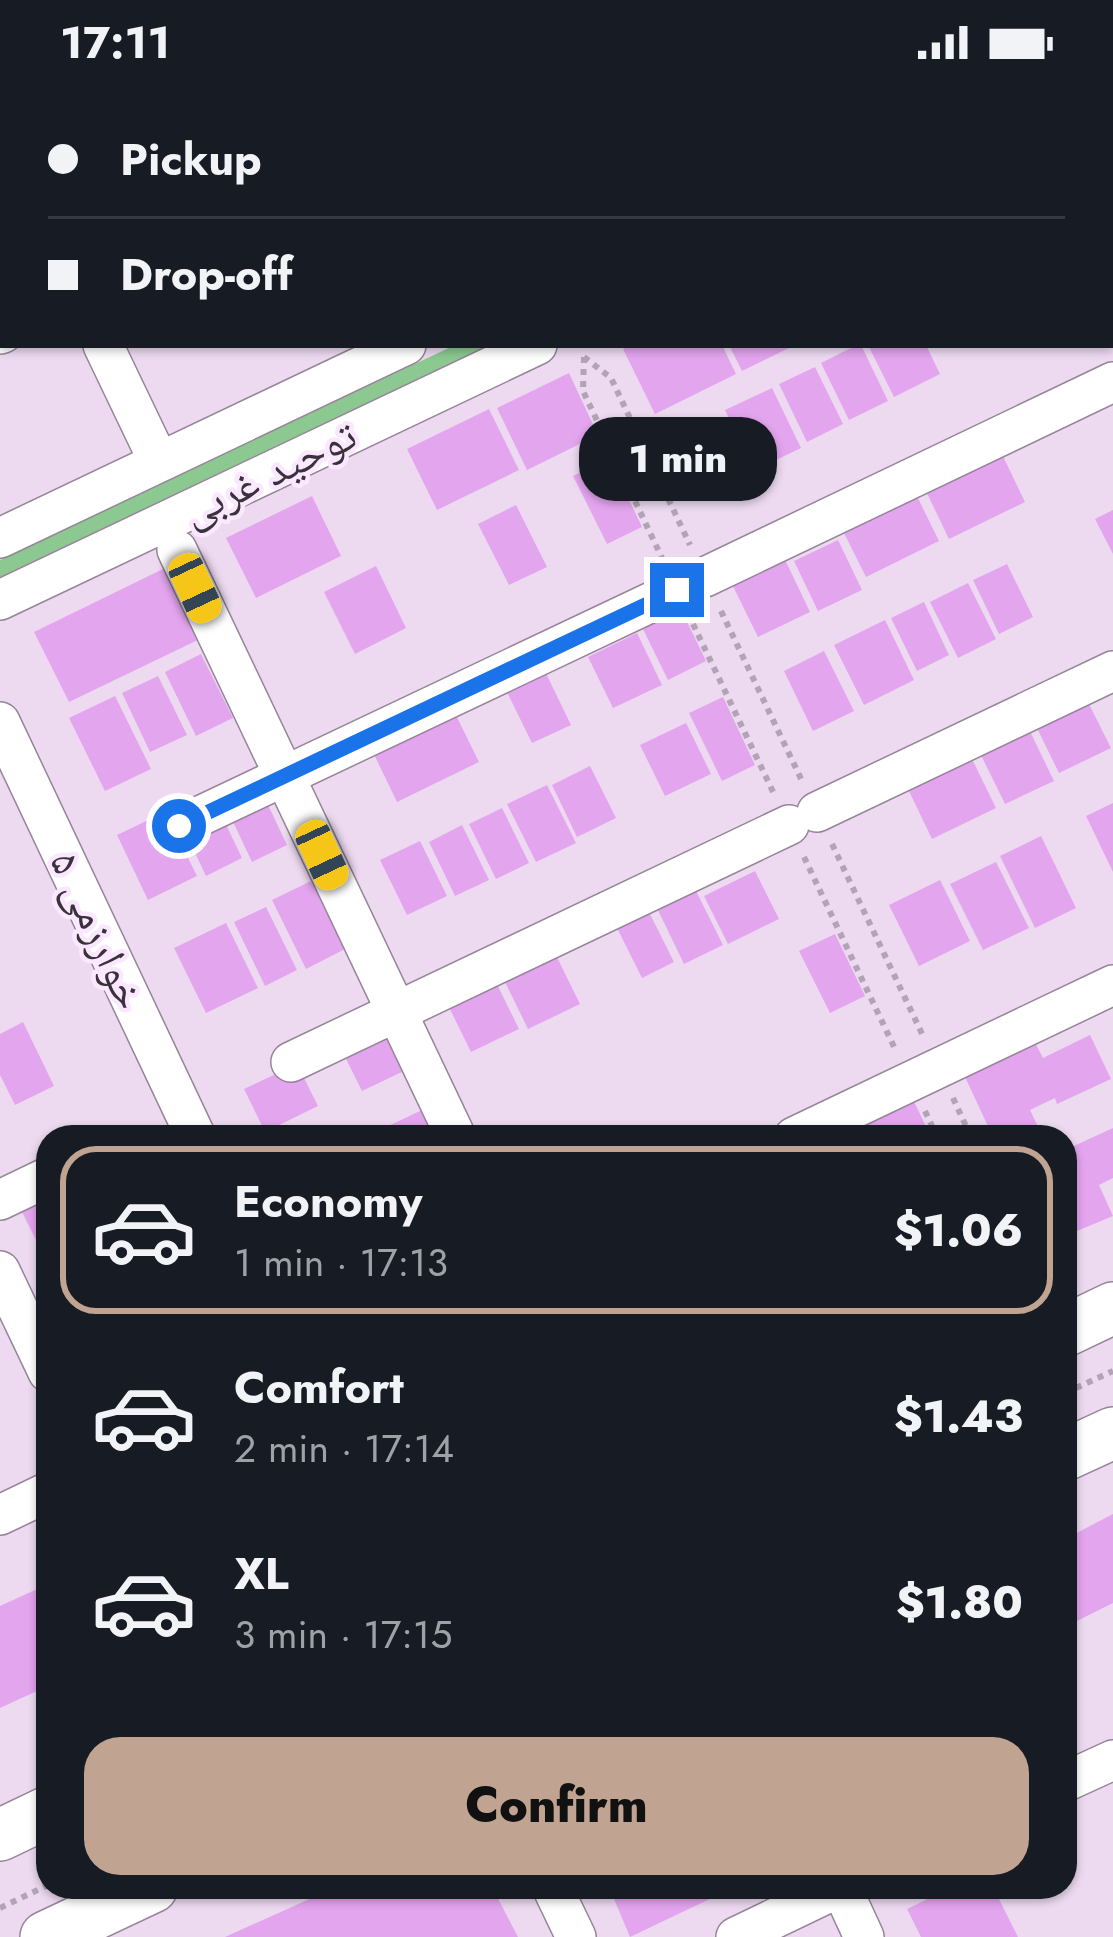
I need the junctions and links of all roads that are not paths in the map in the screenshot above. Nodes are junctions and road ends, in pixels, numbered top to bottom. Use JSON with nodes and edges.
{"nodes":[{"id":1,"x":105,"y":348,"type":"edge"},
{"id":2,"x":400,"y":348,"type":"edge"},
{"id":3,"x":532,"y":348,"type":"edge"},
{"id":4,"x":1113,"y":382,"type":"edge"},
{"id":5,"x":159,"y":462,"type":"junction"},
{"id":6,"x":0,"y":538,"type":"edge"},
{"id":7,"x":177,"y":550,"type":"dead end"},
{"id":8,"x":0,"y":600,"type":"edge"},
{"id":9,"x":1113,"y":670,"type":"edge"},
{"id":10,"x":0,"y":722,"type":"edge"},
{"id":11,"x":285,"y":776,"type":"junction"},
{"id":12,"x":179,"y":826,"type":"dead end"},
{"id":13,"x":1113,"y":985,"type":"edge"},
{"id":14,"x":396,"y":1012,"type":"junction"},
{"id":15,"x":291,"y":1062,"type":"dead end"},
{"id":16,"x":190,"y":1125,"type":"edge"},
{"id":17,"x":450,"y":1125,"type":"edge"},
{"id":18,"x":819,"y":1125,"type":"edge"},
{"id":19,"x":36,"y":1183,"type":"edge"},
{"id":20,"x":0,"y":1200,"type":"edge"},
{"id":21,"x":0,"y":1271,"type":"edge"},
{"id":22,"x":1113,"y":1308,"type":"edge"},
{"id":23,"x":1077,"y":1325,"type":"edge"},
{"id":24,"x":36,"y":1347,"type":"edge"},
{"id":25,"x":1113,"y":1432,"type":"edge"},
{"id":26,"x":1077,"y":1449,"type":"edge"},
{"id":27,"x":36,"y":1498,"type":"edge"},
{"id":28,"x":0,"y":1515,"type":"edge"},
{"id":29,"x":1113,"y":1760,"type":"edge"},
{"id":30,"x":1077,"y":1776,"type":"edge"},
{"id":31,"x":36,"y":1818,"type":"edge"},
{"id":32,"x":0,"y":1835,"type":"edge"},
{"id":33,"x":127,"y":1899,"type":"edge"},
{"id":34,"x":558,"y":1899,"type":"edge"},
{"id":35,"x":815,"y":1899,"type":"edge"},
{"id":36,"x":846,"y":1899,"type":"edge"},
{"id":37,"x":46,"y":1937,"type":"edge"},
{"id":38,"x":576,"y":1937,"type":"edge"},
{"id":39,"x":736,"y":1937,"type":"edge"},
{"id":40,"x":864,"y":1937,"type":"edge"}],
"edges":[{"from":1,"to":5,"type":"street"},
{"from":2,"to":5,"type":"street","name":"توحید غربی"},
{"from":3,"to":8,"type":"street","name":"توحید غربی"},
{"from":4,"to":11,"type":"street"},
{"from":5,"to":6,"type":"street","name":"توحید غربی"},
{"from":7,"to":11,"type":"street"},
{"from":9,"to":14,"type":"street"},
{"from":10,"to":16,"type":"street","name":"خوارزمی ۵"},
{"from":11,"to":12,"type":"street"},
{"from":11,"to":14,"type":"street"},
{"from":13,"to":18,"type":"street"},
{"from":14,"to":15,"type":"street"},
{"from":14,"to":17,"type":"street"},
{"from":19,"to":20,"type":"street"},
{"from":21,"to":24,"type":"street"},
{"from":22,"to":23,"type":"main road"},
{"from":25,"to":26,"type":"main road"},
{"from":27,"to":28,"type":"street"},
{"from":29,"to":30,"type":"street"},
{"from":31,"to":32,"type":"main road"},
{"from":33,"to":37,"type":"main road"},
{"from":34,"to":38,"type":"street"},
{"from":35,"to":39,"type":"street"},
{"from":36,"to":40,"type":"street"}]}
